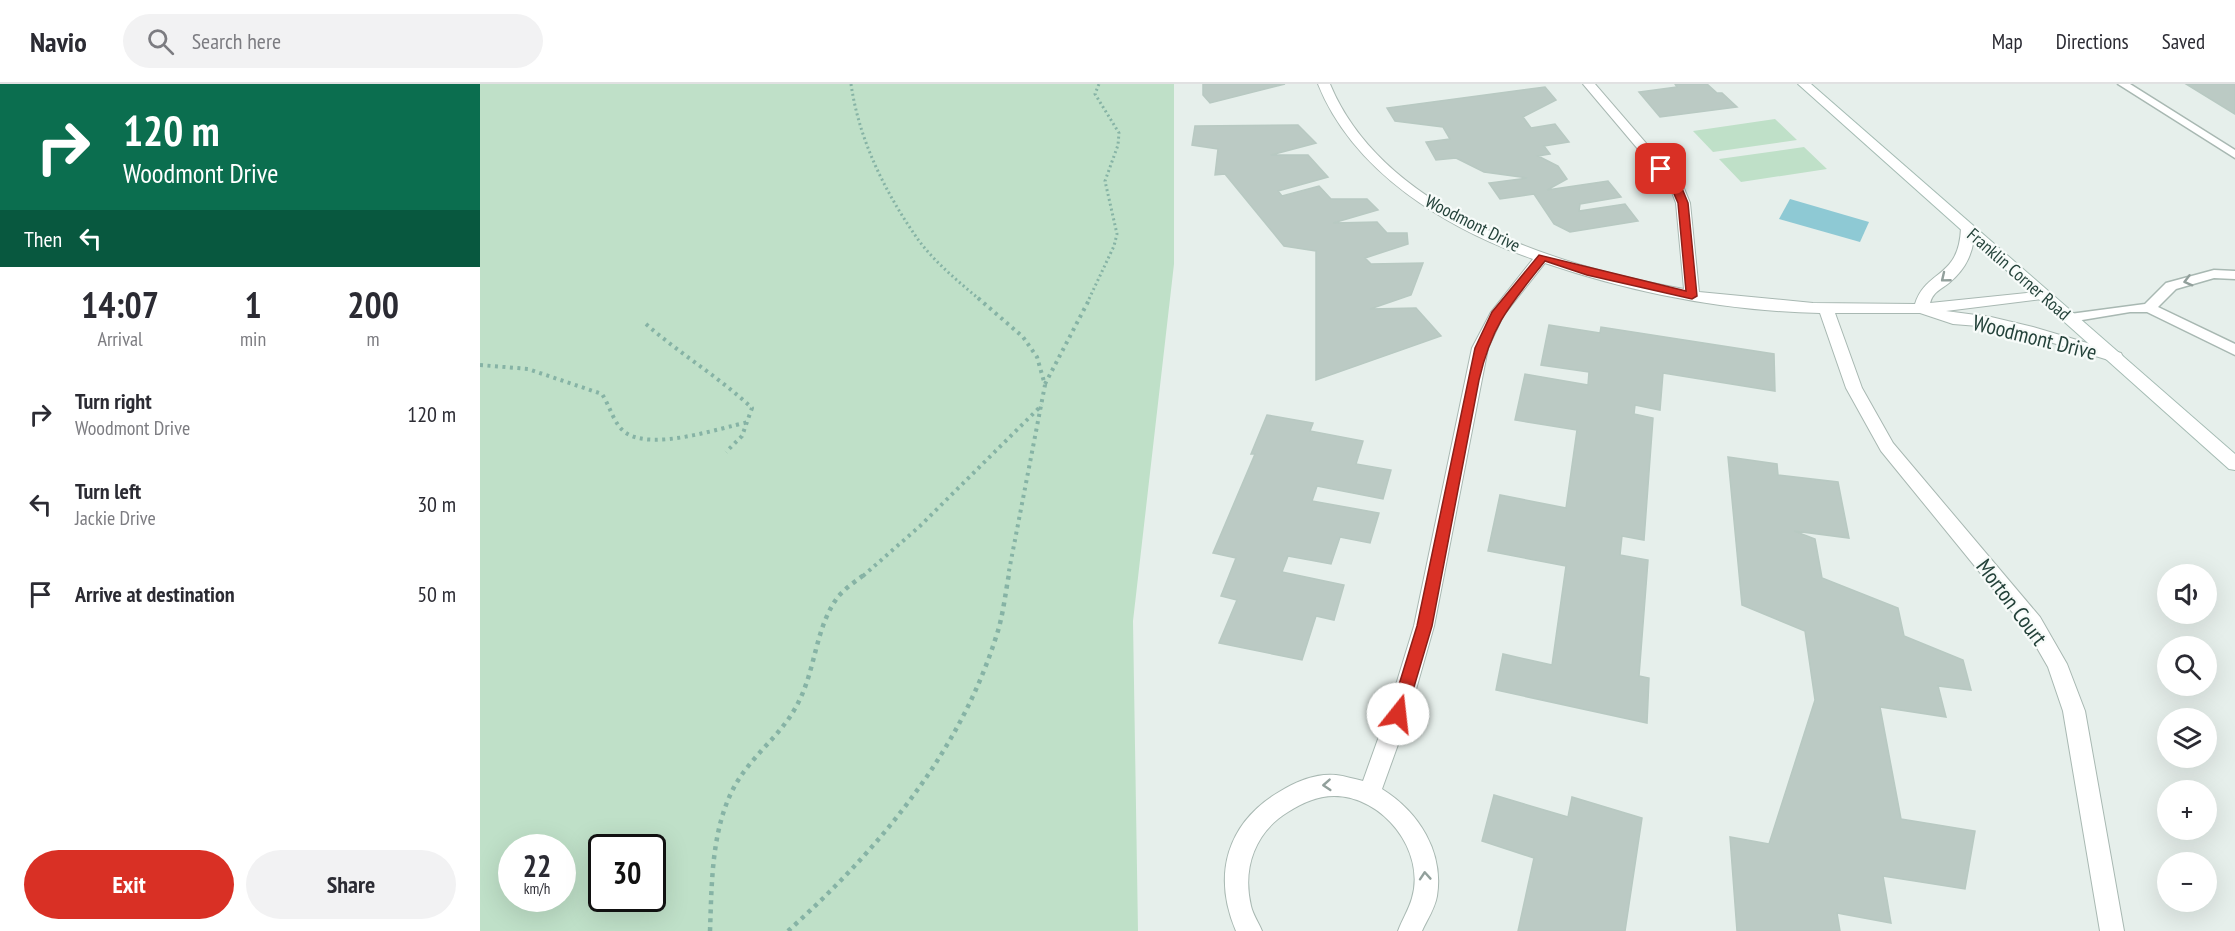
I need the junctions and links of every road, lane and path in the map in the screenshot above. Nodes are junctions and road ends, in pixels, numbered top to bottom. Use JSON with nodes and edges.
{"nodes":[{"id":1,"x":851,"y":84,"type":"edge"},
{"id":2,"x":1099,"y":84,"type":"edge"},
{"id":3,"x":1324,"y":84,"type":"edge"},
{"id":4,"x":1589,"y":84,"type":"edge"},
{"id":5,"x":1804,"y":84,"type":"edge"},
{"id":6,"x":2123,"y":84,"type":"edge"},
{"id":7,"x":2235,"y":155,"type":"edge"},
{"id":8,"x":1968,"y":228,"type":"junction"},
{"id":9,"x":1542,"y":257,"type":"junction"},
{"id":10,"x":2235,"y":275,"type":"edge"},
{"id":11,"x":2042,"y":294,"type":"junction"},
{"id":12,"x":1692,"y":296,"type":"junction"},
{"id":13,"x":1921,"y":308,"type":"junction"},
{"id":14,"x":2150,"y":308,"type":"junction"},
{"id":15,"x":1826,"y":309,"type":"junction"},
{"id":16,"x":2070,"y":318,"type":"junction"},
{"id":17,"x":646,"y":324,"type":"dead end"},
{"id":18,"x":2235,"y":350,"type":"edge"},
{"id":19,"x":2115,"y":357,"type":"junction"},
{"id":20,"x":480,"y":365,"type":"edge"},
{"id":21,"x":1045,"y":385,"type":"junction"},
{"id":22,"x":1042,"y":405,"type":"junction"},
{"id":23,"x":749,"y":422,"type":"junction"},
{"id":24,"x":726,"y":452,"type":"dead end"},
{"id":25,"x":2235,"y":464,"type":"edge"},
{"id":26,"x":1370,"y":792,"type":"junction"},
{"id":27,"x":710,"y":931,"type":"edge"},
{"id":28,"x":788,"y":931,"type":"edge"},
{"id":29,"x":1250,"y":931,"type":"edge"},
{"id":30,"x":1410,"y":931,"type":"edge"},
{"id":31,"x":2112,"y":931,"type":"edge"}],
"edges":[{"from":1,"to":21,"type":"path"},
{"from":2,"to":21,"type":"path"},
{"from":3,"to":9,"type":"street","name":"Woodmont Drive"},
{"from":4,"to":12,"type":"street"},
{"from":5,"to":8,"type":"street","name":"Franklin Corner Road"},
{"from":6,"to":7,"type":"lane"},
{"from":8,"to":11,"type":"street","name":"Franklin Corner Road"},
{"from":8,"to":13,"type":"street","one_way":true},
{"from":9,"to":12,"type":"street","name":"Woodmont Drive"},
{"from":9,"to":26,"type":"street"},
{"from":10,"to":14,"type":"lane","one_way":true},
{"from":11,"to":13,"type":"street","name":"Woodmont Drive"},
{"from":11,"to":16,"type":"street","name":"Franklin Corner Road"},
{"from":12,"to":15,"type":"street","name":"Woodmont Drive"},
{"from":13,"to":15,"type":"street","name":"Woodmont Drive"},
{"from":13,"to":19,"type":"street","name":"Woodmont Drive"},
{"from":14,"to":16,"type":"lane"},
{"from":14,"to":18,"type":"lane"},
{"from":15,"to":31,"type":"street","name":"Morton Court"},
{"from":16,"to":19,"type":"street","name":"Franklin Corner Road"},
{"from":17,"to":23,"type":"path"},
{"from":19,"to":25,"type":"street","name":"Franklin Corner Road"},
{"from":20,"to":23,"type":"path"},
{"from":21,"to":22,"type":"path"},
{"from":22,"to":27,"type":"path"},
{"from":22,"to":28,"type":"path"},
{"from":23,"to":24,"type":"path"},
{"from":26,"to":29,"type":"street","one_way":true},
{"from":30,"to":26,"type":"street","one_way":true}]}
